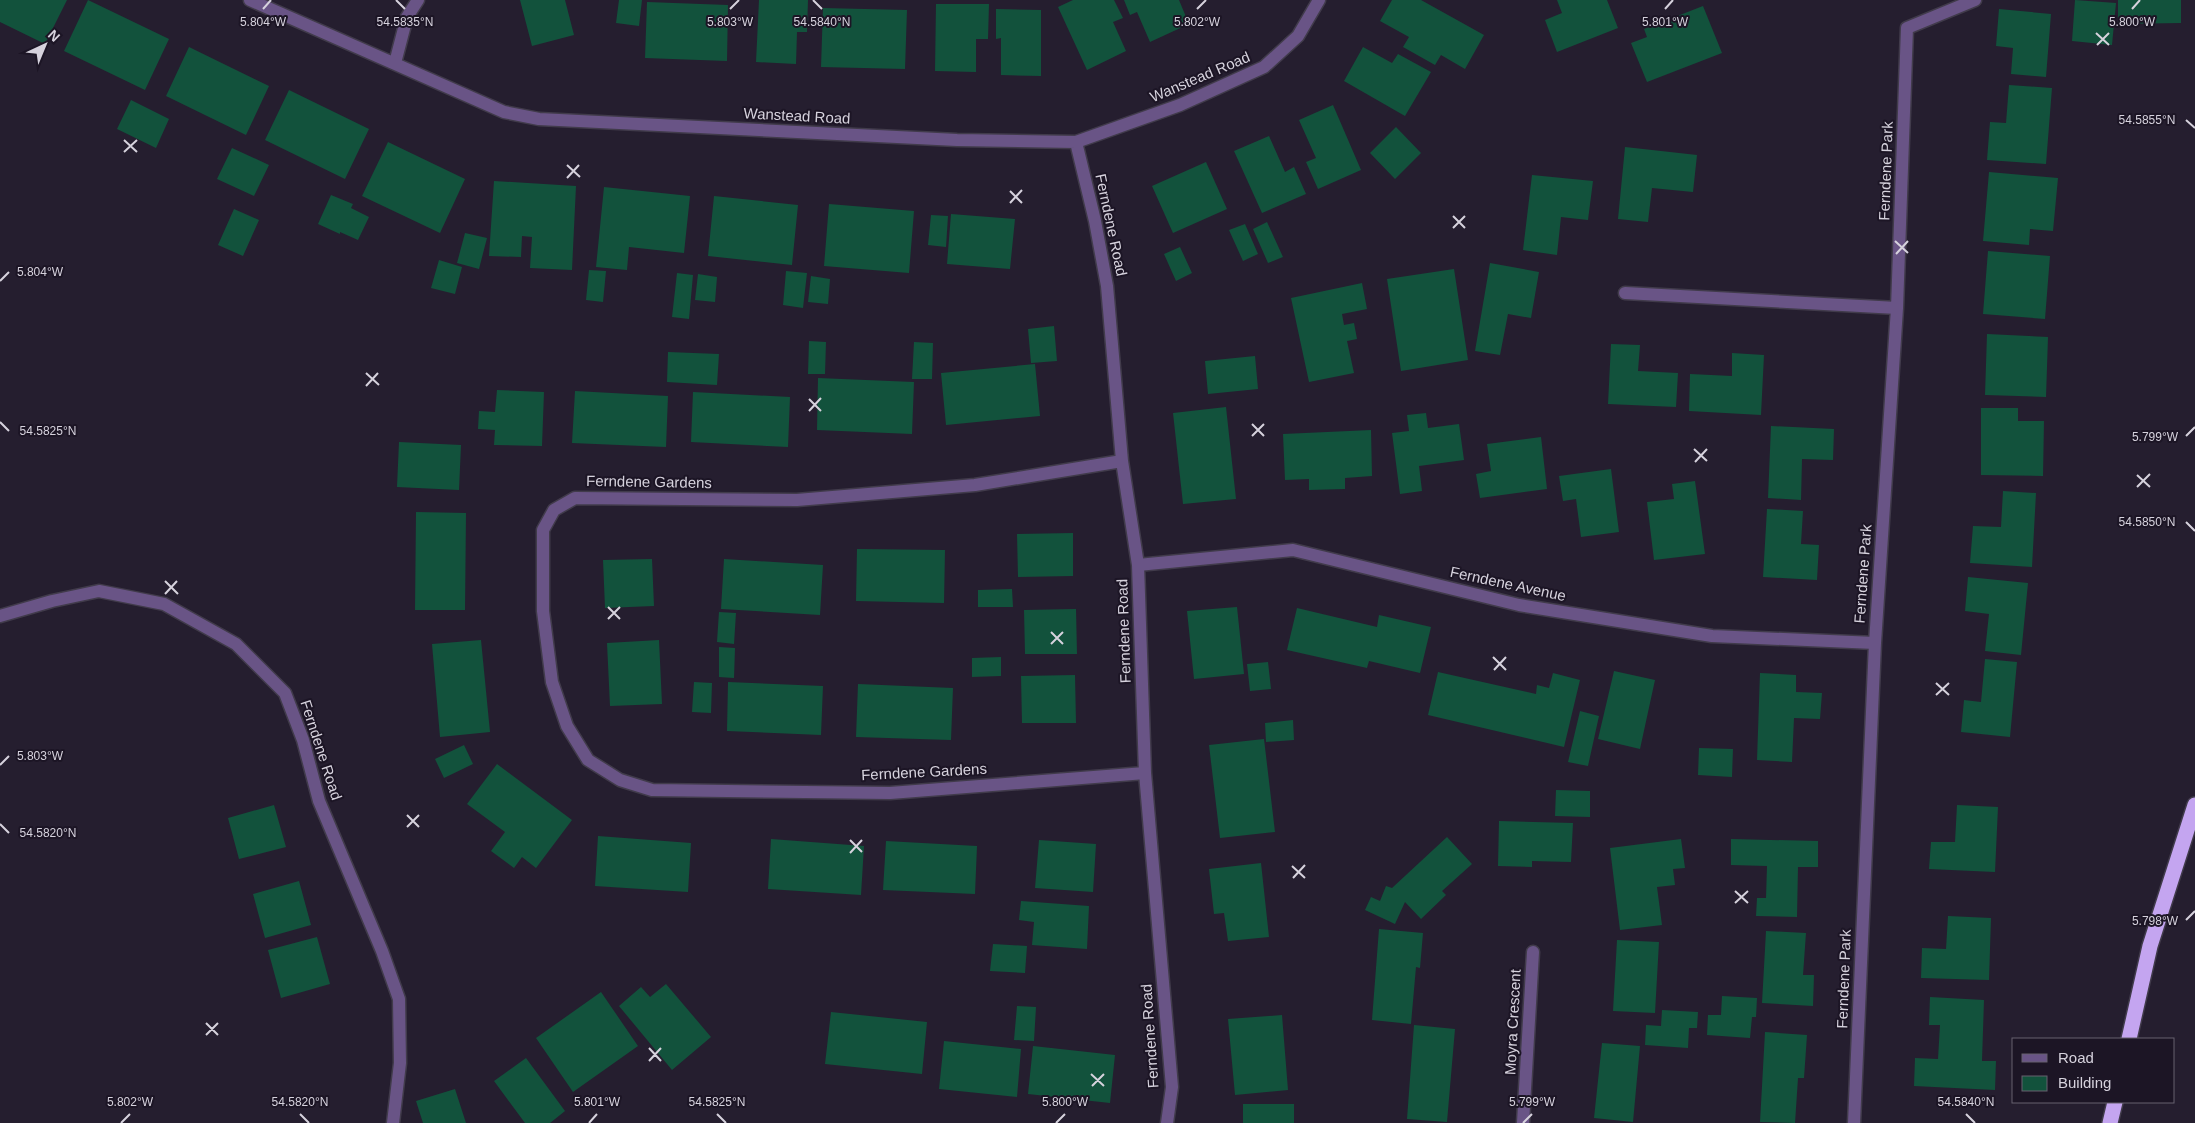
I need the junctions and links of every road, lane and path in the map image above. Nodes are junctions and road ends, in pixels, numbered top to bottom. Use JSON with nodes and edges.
{"nodes":[{"id":1,"x":250,"y":0,"type":"edge"},
{"id":2,"x":418,"y":0,"type":"edge"},
{"id":3,"x":1319,"y":0,"type":"edge"},
{"id":4,"x":1975,"y":0,"type":"edge"},
{"id":5,"x":395,"y":63,"type":"junction"},
{"id":6,"x":1076,"y":142,"type":"junction"},
{"id":7,"x":1625,"y":293,"type":"dead end"},
{"id":8,"x":1897,"y":308,"type":"junction"},
{"id":9,"x":1122,"y":461,"type":"junction"},
{"id":10,"x":1138,"y":565,"type":"junction"},
{"id":11,"x":0,"y":616,"type":"edge"},
{"id":12,"x":1874,"y":643,"type":"junction"},
{"id":13,"x":1145,"y":773,"type":"junction"},
{"id":14,"x":2195,"y":805,"type":"edge"},
{"id":15,"x":1533,"y":952,"type":"dead end"},
{"id":16,"x":2129,"y":1038,"type":"edge"},
{"id":17,"x":2115,"y":1103,"type":"edge"},
{"id":18,"x":393,"y":1123,"type":"edge"},
{"id":19,"x":1167,"y":1123,"type":"edge"},
{"id":20,"x":1523,"y":1123,"type":"edge"},
{"id":21,"x":1854,"y":1123,"type":"edge"},
{"id":22,"x":2110,"y":1123,"type":"edge"}],
"edges":[{"from":1,"to":5,"type":"street","name":"Wanstead Road"},
{"from":2,"to":5,"type":"street"},
{"from":3,"to":6,"type":"street","name":"Wanstead Road"},
{"from":4,"to":8,"type":"street","name":"Ferndene Park"},
{"from":5,"to":6,"type":"street","name":"Wanstead Road"},
{"from":6,"to":9,"type":"street","name":"Ferndene Road"},
{"from":7,"to":8,"type":"street"},
{"from":8,"to":12,"type":"street","name":"Ferndene Park"},
{"from":9,"to":10,"type":"street","name":"Ferndene Road"},
{"from":9,"to":13,"type":"street","name":"Ferndene Gardens"},
{"from":10,"to":12,"type":"street","name":"Ferndene Avenue"},
{"from":10,"to":13,"type":"street","name":"Ferndene Road"},
{"from":11,"to":18,"type":"street","name":"Ferndene Road"},
{"from":12,"to":21,"type":"street","name":"Ferndene Park"},
{"from":13,"to":19,"type":"street","name":"Ferndene Road"},
{"from":14,"to":16,"type":"highway"},
{"from":15,"to":20,"type":"street","name":"Moyra Crescent"},
{"from":17,"to":22,"type":"highway"}]}
